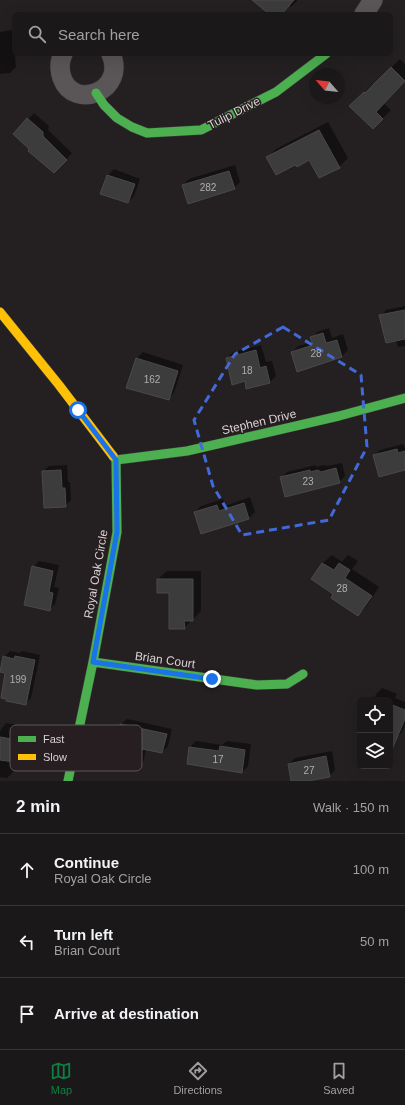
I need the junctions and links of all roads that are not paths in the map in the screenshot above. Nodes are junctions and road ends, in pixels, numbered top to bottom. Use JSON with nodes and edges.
{"nodes":[{"id":1,"x":373,"y":0,"type":"edge"},
{"id":2,"x":365,"y":12,"type":"edge"},
{"id":3,"x":62,"y":56,"type":"edge"},
{"id":4,"x":112,"y":56,"type":"edge"},
{"id":5,"x":323,"y":56,"type":"edge"},
{"id":6,"x":96,"y":93,"type":"junction"},
{"id":7,"x":0,"y":312,"type":"edge"},
{"id":8,"x":405,"y":398,"type":"edge"},
{"id":9,"x":116,"y":460,"type":"junction"},
{"id":10,"x":93,"y":662,"type":"junction"},
{"id":11,"x":303,"y":674,"type":"dead end"},
{"id":12,"x":80,"y":725,"type":"edge"},
{"id":13,"x":70,"y":771,"type":"edge"},
{"id":14,"x":68,"y":781,"type":"edge"}],
"edges":[{"from":1,"to":2,"type":"street"},
{"from":3,"to":6,"type":"street"},
{"from":4,"to":6,"type":"street"},
{"from":5,"to":6,"type":"street","name":"Tulip Drive"},
{"from":7,"to":9,"type":"street"},
{"from":8,"to":9,"type":"street","name":"Stephen Drive"},
{"from":9,"to":10,"type":"street","name":"Royal Oak Circle"},
{"from":10,"to":11,"type":"street","name":"Brian Court"},
{"from":10,"to":12,"type":"street","name":"Royal Oak Circle"},
{"from":13,"to":14,"type":"street","name":"Royal Oak Circle"}]}
